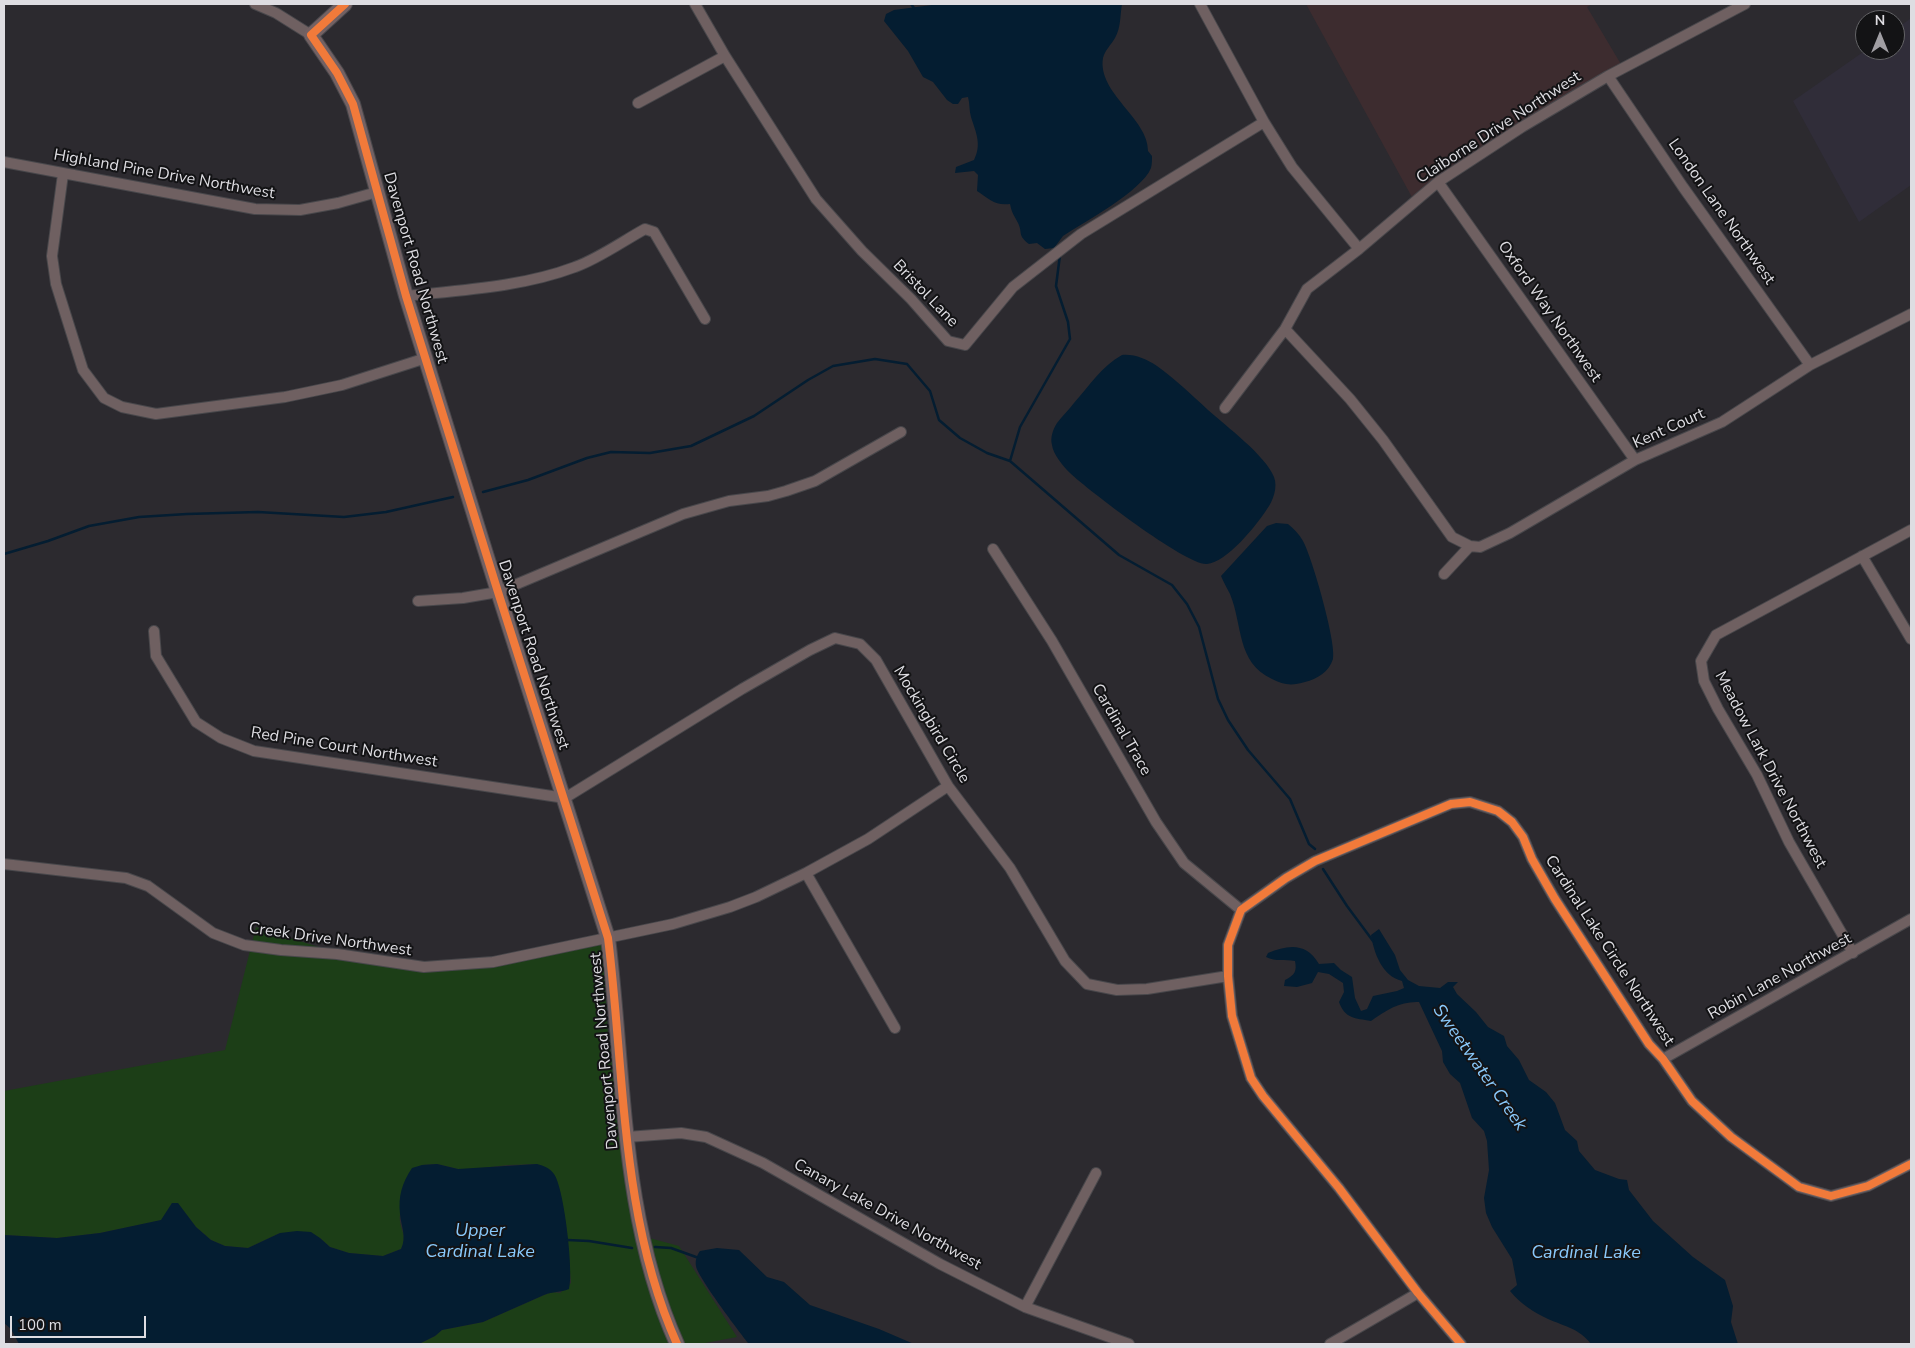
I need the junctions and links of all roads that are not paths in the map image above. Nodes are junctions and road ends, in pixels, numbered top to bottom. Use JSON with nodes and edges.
{"nodes":[{"id":1,"x":255,"y":4,"type":"edge"},
{"id":2,"x":345,"y":4,"type":"edge"},
{"id":3,"x":695,"y":4,"type":"edge"},
{"id":4,"x":1200,"y":4,"type":"edge"},
{"id":5,"x":1745,"y":4,"type":"edge"},
{"id":6,"x":310,"y":35,"type":"junction"},
{"id":7,"x":725,"y":56,"type":"junction"},
{"id":8,"x":1608,"y":76,"type":"junction"},
{"id":9,"x":638,"y":103,"type":"dead end"},
{"id":10,"x":1264,"y":122,"type":"junction"},
{"id":11,"x":4,"y":162,"type":"edge"},
{"id":12,"x":63,"y":174,"type":"junction"},
{"id":13,"x":1438,"y":182,"type":"junction"},
{"id":14,"x":377,"y":192,"type":"junction"},
{"id":15,"x":1359,"y":250,"type":"junction"},
{"id":16,"x":406,"y":296,"type":"junction"},
{"id":17,"x":1911,"y":314,"type":"edge"},
{"id":18,"x":705,"y":319,"type":"dead end"},
{"id":19,"x":1284,"y":329,"type":"junction"},
{"id":20,"x":426,"y":358,"type":"junction"},
{"id":21,"x":1810,"y":365,"type":"junction"},
{"id":22,"x":1225,"y":408,"type":"dead end"},
{"id":23,"x":901,"y":432,"type":"dead end"},
{"id":24,"x":1636,"y":460,"type":"junction"},
{"id":25,"x":1911,"y":530,"type":"edge"},
{"id":26,"x":1470,"y":546,"type":"junction"},
{"id":27,"x":993,"y":550,"type":"dead end"},
{"id":28,"x":1862,"y":556,"type":"junction"},
{"id":29,"x":1444,"y":574,"type":"dead end"},
{"id":30,"x":498,"y":592,"type":"junction"},
{"id":31,"x":418,"y":601,"type":"dead end"},
{"id":32,"x":154,"y":631,"type":"dead end"},
{"id":33,"x":1911,"y":639,"type":"edge"},
{"id":34,"x":948,"y":786,"type":"junction"},
{"id":35,"x":565,"y":798,"type":"junction"},
{"id":36,"x":4,"y":864,"type":"edge"},
{"id":37,"x":806,"y":873,"type":"junction"},
{"id":38,"x":1241,"y":910,"type":"junction"},
{"id":39,"x":1911,"y":919,"type":"edge"},
{"id":40,"x":608,"y":938,"type":"junction"},
{"id":41,"x":1853,"y":953,"type":"junction"},
{"id":42,"x":1228,"y":976,"type":"junction"},
{"id":43,"x":895,"y":1028,"type":"dead end"},
{"id":44,"x":1663,"y":1059,"type":"junction"},
{"id":45,"x":627,"y":1137,"type":"junction"},
{"id":46,"x":1911,"y":1165,"type":"edge"},
{"id":47,"x":1096,"y":1173,"type":"dead end"},
{"id":48,"x":1418,"y":1293,"type":"junction"},
{"id":49,"x":1025,"y":1307,"type":"junction"},
{"id":50,"x":677,"y":1344,"type":"edge"},
{"id":51,"x":1129,"y":1344,"type":"edge"},
{"id":52,"x":1330,"y":1344,"type":"edge"},
{"id":53,"x":1461,"y":1344,"type":"edge"}],
"edges":[{"from":1,"to":6,"type":"street"},
{"from":2,"to":6,"type":"street"},
{"from":3,"to":7,"type":"street"},
{"from":4,"to":10,"type":"street"},
{"from":5,"to":8,"type":"street","name":"Claiborne Drive Northwest"},
{"from":6,"to":14,"type":"street","name":"Davenport Road Northwest"},
{"from":7,"to":9,"type":"street"},
{"from":7,"to":10,"type":"street","name":"Bristol Lane"},
{"from":8,"to":13,"type":"street","name":"Claiborne Drive Northwest"},
{"from":8,"to":21,"type":"street","name":"London Lane Northwest"},
{"from":10,"to":15,"type":"street"},
{"from":11,"to":12,"type":"street","name":"Highland Pine Drive Northwest"},
{"from":12,"to":14,"type":"street","name":"Highland Pine Drive Northwest"},
{"from":12,"to":20,"type":"street"},
{"from":13,"to":15,"type":"street","name":"Claiborne Drive Northwest"},
{"from":13,"to":24,"type":"street","name":"Oxford Way Northwest"},
{"from":14,"to":16,"type":"street","name":"Davenport Road Northwest"},
{"from":15,"to":19,"type":"street","name":"Claiborne Drive Northwest"},
{"from":16,"to":18,"type":"street"},
{"from":16,"to":20,"type":"street","name":"Davenport Road Northwest"},
{"from":17,"to":21,"type":"street","name":"Kent Court"},
{"from":19,"to":22,"type":"street","name":"Claiborne Drive Northwest"},
{"from":19,"to":26,"type":"street"},
{"from":20,"to":30,"type":"street","name":"Davenport Road Northwest"},
{"from":21,"to":24,"type":"street","name":"Kent Court"},
{"from":23,"to":30,"type":"street"},
{"from":24,"to":26,"type":"street","name":"Kent Court"},
{"from":25,"to":28,"type":"street","name":"Meadow Lark Drive Northwest"},
{"from":26,"to":29,"type":"street"},
{"from":27,"to":38,"type":"street","name":"Cardinal Trace"},
{"from":28,"to":33,"type":"street"},
{"from":28,"to":41,"type":"street","name":"Meadow Lark Drive Northwest"},
{"from":30,"to":31,"type":"street"},
{"from":30,"to":35,"type":"street","name":"Davenport Road Northwest"},
{"from":32,"to":35,"type":"street","name":"Red Pine Court Northwest"},
{"from":34,"to":35,"type":"street","name":"Mockingbird Circle"},
{"from":34,"to":37,"type":"street","name":"Creek Drive Northwest"},
{"from":34,"to":42,"type":"street","name":"Mockingbird Circle"},
{"from":35,"to":40,"type":"street","name":"Davenport Road Northwest"},
{"from":36,"to":40,"type":"street","name":"Creek Drive Northwest"},
{"from":37,"to":40,"type":"street","name":"Creek Drive Northwest"},
{"from":37,"to":43,"type":"street"},
{"from":38,"to":42,"type":"street"},
{"from":38,"to":44,"type":"street","name":"Cardinal Lake Circle Northwest"},
{"from":39,"to":41,"type":"street","name":"Robin Lane Northwest"},
{"from":40,"to":45,"type":"street","name":"Davenport Road Northwest"},
{"from":41,"to":44,"type":"street","name":"Robin Lane Northwest"},
{"from":42,"to":48,"type":"street"},
{"from":44,"to":46,"type":"street","name":"Cardinal Lake Circle Northwest"},
{"from":45,"to":49,"type":"street","name":"Canary Lake Drive Northwest"},
{"from":45,"to":50,"type":"street","name":"Davenport Road Northwest"},
{"from":47,"to":49,"type":"street"},
{"from":48,"to":52,"type":"street"},
{"from":48,"to":53,"type":"street"},
{"from":49,"to":51,"type":"street","name":"Canary Lake Drive Northwest"}]}
